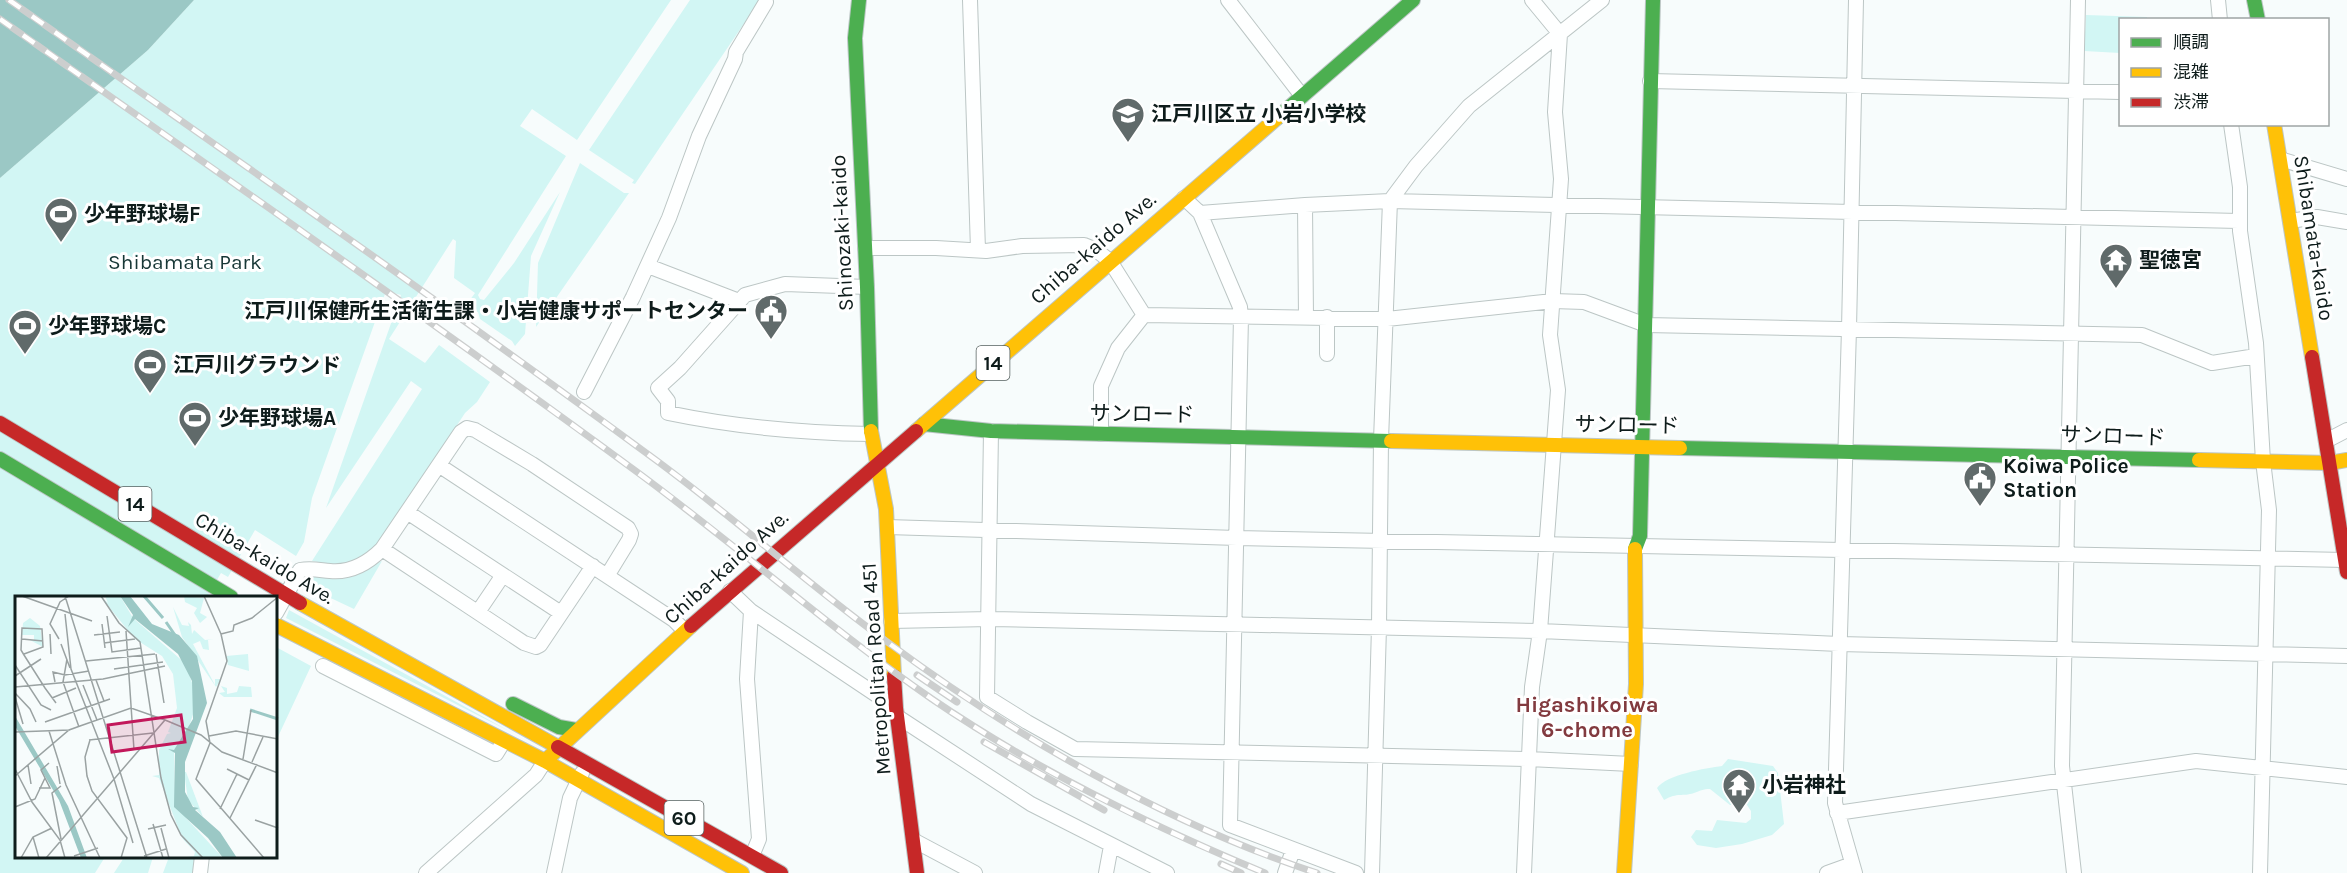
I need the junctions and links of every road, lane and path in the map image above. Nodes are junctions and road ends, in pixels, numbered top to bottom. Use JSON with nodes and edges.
{"nodes":[{"id":1,"x":859,"y":0,"type":"edge"},
{"id":2,"x":970,"y":0,"type":"edge"},
{"id":3,"x":1228,"y":0,"type":"edge"},
{"id":4,"x":1413,"y":0,"type":"edge"},
{"id":5,"x":1532,"y":0,"type":"edge"},
{"id":6,"x":1602,"y":0,"type":"edge"},
{"id":7,"x":1653,"y":0,"type":"edge"},
{"id":8,"x":1856,"y":0,"type":"edge"},
{"id":9,"x":2078,"y":0,"type":"edge"},
{"id":10,"x":2218,"y":0,"type":"edge"},
{"id":11,"x":2254,"y":0,"type":"edge"},
{"id":12,"x":766,"y":2,"type":"dead end"},
{"id":13,"x":2220,"y":18,"type":"edge"},
{"id":14,"x":2258,"y":18,"type":"edge"},
{"id":15,"x":1560,"y":34,"type":"junction"},
{"id":16,"x":1650,"y":81,"type":"junction"},
{"id":17,"x":1854,"y":86,"type":"junction"},
{"id":18,"x":2076,"y":90,"type":"junction"},
{"id":19,"x":2119,"y":92,"type":"edge"},
{"id":20,"x":1302,"y":96,"type":"junction"},
{"id":21,"x":2231,"y":126,"type":"edge"},
{"id":22,"x":2274,"y":126,"type":"edge"},
{"id":23,"x":2280,"y":159,"type":"junction"},
{"id":24,"x":2347,"y":179,"type":"edge"},
{"id":25,"x":1184,"y":198,"type":"junction"},
{"id":26,"x":1390,"y":201,"type":"junction"},
{"id":27,"x":1305,"y":205,"type":"junction"},
{"id":28,"x":1560,"y":206,"type":"junction"},
{"id":29,"x":1648,"y":207,"type":"junction"},
{"id":30,"x":1851,"y":212,"type":"junction"},
{"id":31,"x":1200,"y":213,"type":"junction"},
{"id":32,"x":2073,"y":217,"type":"junction"},
{"id":33,"x":2240,"y":221,"type":"junction"},
{"id":34,"x":2290,"y":221,"type":"junction"},
{"id":35,"x":2347,"y":222,"type":"edge"},
{"id":36,"x":865,"y":248,"type":"junction"},
{"id":37,"x":978,"y":250,"type":"junction"},
{"id":38,"x":1110,"y":261,"type":"junction"},
{"id":39,"x":648,"y":266,"type":"junction"},
{"id":40,"x":867,"y":287,"type":"junction"},
{"id":41,"x":739,"y":301,"type":"junction"},
{"id":42,"x":1552,"y":301,"type":"junction"},
{"id":43,"x":1144,"y":315,"type":"junction"},
{"id":44,"x":1241,"y":317,"type":"junction"},
{"id":45,"x":1306,"y":317,"type":"junction"},
{"id":46,"x":1327,"y":317,"type":"junction"},
{"id":47,"x":1386,"y":319,"type":"junction"},
{"id":48,"x":1646,"y":325,"type":"junction"},
{"id":49,"x":1850,"y":328,"type":"junction"},
{"id":50,"x":2071,"y":333,"type":"junction"},
{"id":51,"x":1327,"y":354,"type":"dead end"},
{"id":52,"x":2256,"y":356,"type":"junction"},
{"id":53,"x":584,"y":392,"type":"dead end"},
{"id":54,"x":0,"y":423,"type":"edge"},
{"id":55,"x":924,"y":424,"type":"junction"},
{"id":56,"x":2347,"y":430,"type":"edge"},
{"id":57,"x":991,"y":431,"type":"junction"},
{"id":58,"x":871,"y":434,"type":"junction"},
{"id":59,"x":1101,"y":434,"type":"junction"},
{"id":60,"x":1239,"y":438,"type":"junction"},
{"id":61,"x":1381,"y":440,"type":"junction"},
{"id":62,"x":2326,"y":441,"type":"junction"},
{"id":63,"x":1554,"y":444,"type":"junction"},
{"id":64,"x":1642,"y":446,"type":"junction"},
{"id":65,"x":1845,"y":450,"type":"junction"},
{"id":66,"x":2067,"y":455,"type":"junction"},
{"id":67,"x":0,"y":459,"type":"edge"},
{"id":68,"x":2347,"y":460,"type":"edge"},
{"id":69,"x":2263,"y":461,"type":"junction"},
{"id":70,"x":877,"y":463,"type":"junction"},
{"id":71,"x":2330,"y":463,"type":"junction"},
{"id":72,"x":440,"y":466,"type":"junction"},
{"id":73,"x":407,"y":512,"type":"junction"},
{"id":74,"x":887,"y":527,"type":"junction"},
{"id":75,"x":990,"y":530,"type":"junction"},
{"id":76,"x":1237,"y":538,"type":"junction"},
{"id":77,"x":1380,"y":540,"type":"junction"},
{"id":78,"x":1547,"y":543,"type":"junction"},
{"id":79,"x":1638,"y":545,"type":"junction"},
{"id":80,"x":382,"y":549,"type":"junction"},
{"id":81,"x":1844,"y":549,"type":"junction"},
{"id":82,"x":2066,"y":555,"type":"junction"},
{"id":83,"x":2268,"y":560,"type":"junction"},
{"id":84,"x":593,"y":566,"type":"junction"},
{"id":85,"x":2346,"y":566,"type":"edge"},
{"id":86,"x":502,"y":575,"type":"junction"},
{"id":87,"x":607,"y":576,"type":"junction"},
{"id":88,"x":730,"y":591,"type":"junction"},
{"id":89,"x":229,"y":596,"type":"edge"},
{"id":90,"x":287,"y":596,"type":"junction"},
{"id":91,"x":278,"y":610,"type":"edge"},
{"id":92,"x":751,"y":611,"type":"junction"},
{"id":93,"x":478,"y":612,"type":"junction"},
{"id":94,"x":561,"y":613,"type":"junction"},
{"id":95,"x":990,"y":619,"type":"junction"},
{"id":96,"x":891,"y":621,"type":"junction"},
{"id":97,"x":1235,"y":624,"type":"junction"},
{"id":98,"x":337,"y":625,"type":"junction"},
{"id":99,"x":278,"y":626,"type":"edge"},
{"id":100,"x":1379,"y":627,"type":"junction"},
{"id":101,"x":685,"y":631,"type":"junction"},
{"id":102,"x":1540,"y":631,"type":"junction"},
{"id":103,"x":1634,"y":633,"type":"junction"},
{"id":104,"x":1839,"y":644,"type":"junction"},
{"id":105,"x":2063,"y":650,"type":"junction"},
{"id":106,"x":2266,"y":655,"type":"junction"},
{"id":107,"x":2347,"y":656,"type":"edge"},
{"id":108,"x":323,"y":666,"type":"dead end"},
{"id":109,"x":484,"y":690,"type":"dead end"},
{"id":110,"x":506,"y":700,"type":"dead end"},
{"id":111,"x":897,"y":713,"type":"junction"},
{"id":112,"x":576,"y":730,"type":"junction"},
{"id":113,"x":504,"y":741,"type":"junction"},
{"id":114,"x":558,"y":747,"type":"junction"},
{"id":115,"x":1232,"y":753,"type":"junction"},
{"id":116,"x":1376,"y":757,"type":"junction"},
{"id":117,"x":1529,"y":759,"type":"junction"},
{"id":118,"x":545,"y":761,"type":"junction"},
{"id":119,"x":588,"y":763,"type":"junction"},
{"id":120,"x":1631,"y":764,"type":"junction"},
{"id":121,"x":2262,"y":769,"type":"junction"},
{"id":122,"x":2347,"y":777,"type":"edge"},
{"id":123,"x":578,"y":780,"type":"junction"},
{"id":124,"x":2065,"y":780,"type":"junction"},
{"id":125,"x":1838,"y":813,"type":"junction"},
{"id":126,"x":913,"y":840,"type":"junction"},
{"id":127,"x":1111,"y":846,"type":"junction"},
{"id":128,"x":1293,"y":850,"type":"junction"},
{"id":129,"x":752,"y":856,"type":"junction"},
{"id":130,"x":202,"y":858,"type":"edge"},
{"id":131,"x":1853,"y":868,"type":"edge"},
{"id":132,"x":200,"y":873,"type":"edge"},
{"id":133,"x":426,"y":873,"type":"edge"},
{"id":134,"x":554,"y":873,"type":"edge"},
{"id":135,"x":742,"y":873,"type":"edge"},
{"id":136,"x":781,"y":873,"type":"edge"},
{"id":137,"x":917,"y":873,"type":"edge"},
{"id":138,"x":975,"y":873,"type":"edge"},
{"id":139,"x":1106,"y":873,"type":"edge"},
{"id":140,"x":1167,"y":873,"type":"edge"},
{"id":141,"x":1285,"y":873,"type":"edge"},
{"id":142,"x":1356,"y":873,"type":"edge"},
{"id":143,"x":1372,"y":873,"type":"edge"},
{"id":144,"x":1524,"y":873,"type":"edge"},
{"id":145,"x":1624,"y":873,"type":"edge"},
{"id":146,"x":1827,"y":873,"type":"edge"},
{"id":147,"x":2074,"y":873,"type":"edge"},
{"id":148,"x":2260,"y":873,"type":"edge"}],
"edges":[{"from":1,"to":36,"type":"main road","name":"Shinozaki-kaido"},
{"from":2,"to":37,"type":"street"},
{"from":3,"to":20,"type":"street"},
{"from":4,"to":20,"type":"main road","name":"Chiba-kaido Ave.","number":"14"},
{"from":5,"to":15,"type":"street"},
{"from":6,"to":15,"type":"street"},
{"from":7,"to":16,"type":"main road"},
{"from":8,"to":17,"type":"street"},
{"from":9,"to":18,"type":"street"},
{"from":10,"to":13,"type":"street"},
{"from":11,"to":14,"type":"main road"},
{"from":12,"to":39,"type":"street"},
{"from":15,"to":26,"type":"street"},
{"from":15,"to":28,"type":"street"},
{"from":16,"to":17,"type":"street"},
{"from":16,"to":29,"type":"main road"},
{"from":17,"to":18,"type":"street"},
{"from":17,"to":30,"type":"street"},
{"from":18,"to":19,"type":"street"},
{"from":18,"to":32,"type":"street"},
{"from":20,"to":25,"type":"main road","name":"Chiba-kaido Ave.","number":"14"},
{"from":21,"to":33,"type":"street"},
{"from":22,"to":23,"type":"main road","name":"Shibamata-kaido"},
{"from":23,"to":24,"type":"street"},
{"from":23,"to":34,"type":"main road","name":"Shibamata-kaido"},
{"from":25,"to":31,"type":"street"},
{"from":25,"to":38,"type":"main road","name":"Chiba-kaido Ave.","number":"14"},
{"from":26,"to":27,"type":"street"},
{"from":26,"to":28,"type":"street"},
{"from":26,"to":47,"type":"street"},
{"from":27,"to":31,"type":"street"},
{"from":27,"to":45,"type":"street"},
{"from":28,"to":29,"type":"street"},
{"from":28,"to":42,"type":"street"},
{"from":29,"to":30,"type":"street"},
{"from":29,"to":48,"type":"main road"},
{"from":30,"to":32,"type":"street"},
{"from":30,"to":49,"type":"street"},
{"from":31,"to":44,"type":"street"},
{"from":32,"to":33,"type":"street"},
{"from":32,"to":50,"type":"street"},
{"from":33,"to":52,"type":"street"},
{"from":34,"to":35,"type":"street"},
{"from":34,"to":62,"type":"main road","name":"Shibamata-kaido"},
{"from":36,"to":37,"type":"street"},
{"from":36,"to":40,"type":"main road","name":"Shinozaki-kaido"},
{"from":37,"to":38,"type":"street"},
{"from":38,"to":43,"type":"street"},
{"from":38,"to":55,"type":"main road","name":"Chiba-kaido Ave.","number":"14"},
{"from":39,"to":41,"type":"street"},
{"from":39,"to":53,"type":"street"},
{"from":40,"to":41,"type":"street"},
{"from":40,"to":58,"type":"main road","name":"Shinozaki-kaido"},
{"from":41,"to":58,"type":"street"},
{"from":42,"to":47,"type":"street"},
{"from":42,"to":48,"type":"street"},
{"from":42,"to":63,"type":"street"},
{"from":43,"to":44,"type":"street"},
{"from":43,"to":59,"type":"street"},
{"from":44,"to":45,"type":"street"},
{"from":44,"to":60,"type":"street"},
{"from":45,"to":46,"type":"street"},
{"from":46,"to":47,"type":"street"},
{"from":46,"to":51,"type":"street"},
{"from":47,"to":61,"type":"street"},
{"from":48,"to":49,"type":"street"},
{"from":48,"to":64,"type":"main road"},
{"from":49,"to":50,"type":"street"},
{"from":49,"to":65,"type":"street"},
{"from":50,"to":52,"type":"street"},
{"from":50,"to":66,"type":"street"},
{"from":52,"to":69,"type":"street"},
{"from":54,"to":90,"type":"main road","name":"Chiba-kaido Ave.","number":"14"},
{"from":55,"to":57,"type":"main road","name":"サンロード"},
{"from":55,"to":70,"type":"main road","name":"Chiba-kaido Ave.","number":"14"},
{"from":56,"to":62,"type":"street"},
{"from":57,"to":59,"type":"main road","name":"サンロード"},
{"from":57,"to":75,"type":"street"},
{"from":58,"to":70,"type":"main road","name":"Shinozaki-kaido"},
{"from":59,"to":60,"type":"main road","name":"サンロード"},
{"from":60,"to":61,"type":"main road","name":"サンロード"},
{"from":60,"to":76,"type":"street"},
{"from":61,"to":63,"type":"main road","name":"サンロード"},
{"from":61,"to":77,"type":"street"},
{"from":62,"to":71,"type":"main road","name":"Shibamata-kaido"},
{"from":63,"to":64,"type":"main road","name":"サンロード"},
{"from":63,"to":78,"type":"street"},
{"from":64,"to":65,"type":"main road","name":"サンロード"},
{"from":64,"to":79,"type":"main road"},
{"from":65,"to":66,"type":"main road","name":"サンロード"},
{"from":65,"to":81,"type":"street"},
{"from":66,"to":69,"type":"main road","name":"サンロード"},
{"from":66,"to":82,"type":"street"},
{"from":67,"to":89,"type":"main road","number":"14"},
{"from":68,"to":71,"type":"main road","name":"サンロード"},
{"from":69,"to":71,"type":"main road","name":"サンロード"},
{"from":69,"to":83,"type":"street"},
{"from":70,"to":74,"type":"main road","name":"Metropolitan Road 451"},
{"from":70,"to":88,"type":"main road","name":"Chiba-kaido Ave.","number":"14"},
{"from":71,"to":85,"type":"main road","name":"Shibamata-kaido"},
{"from":72,"to":73,"type":"street"},
{"from":72,"to":84,"type":"street"},
{"from":72,"to":87,"type":"street"},
{"from":73,"to":80,"type":"street"},
{"from":73,"to":86,"type":"street"},
{"from":74,"to":75,"type":"street"},
{"from":74,"to":96,"type":"main road","name":"Metropolitan Road 451"},
{"from":75,"to":76,"type":"street"},
{"from":75,"to":95,"type":"street"},
{"from":76,"to":77,"type":"street"},
{"from":76,"to":97,"type":"street"},
{"from":77,"to":78,"type":"street"},
{"from":77,"to":100,"type":"street"},
{"from":78,"to":79,"type":"street"},
{"from":78,"to":102,"type":"street"},
{"from":79,"to":81,"type":"street"},
{"from":79,"to":103,"type":"main road"},
{"from":80,"to":90,"type":"street"},
{"from":80,"to":93,"type":"street"},
{"from":81,"to":82,"type":"street"},
{"from":81,"to":104,"type":"street"},
{"from":82,"to":83,"type":"street"},
{"from":82,"to":105,"type":"street"},
{"from":83,"to":85,"type":"street"},
{"from":83,"to":106,"type":"street"},
{"from":84,"to":87,"type":"street"},
{"from":84,"to":94,"type":"street"},
{"from":86,"to":93,"type":"street"},
{"from":86,"to":94,"type":"street"},
{"from":87,"to":101,"type":"street"},
{"from":88,"to":92,"type":"street"},
{"from":88,"to":101,"type":"main road","name":"Chiba-kaido Ave.","number":"14"},
{"from":90,"to":91,"type":"street"},
{"from":90,"to":98,"type":"main road","name":"Chiba-kaido Ave.","number":"14"},
{"from":92,"to":111,"type":"street"},
{"from":92,"to":129,"type":"street"},
{"from":93,"to":94,"type":"street"},
{"from":95,"to":96,"type":"street"},
{"from":95,"to":97,"type":"street"},
{"from":95,"to":115,"type":"street"},
{"from":96,"to":111,"type":"main road","name":"Metropolitan Road 451"},
{"from":97,"to":100,"type":"street"},
{"from":97,"to":115,"type":"street"},
{"from":98,"to":109,"type":"main road"},
{"from":98,"to":114,"type":"main road","name":"Chiba-kaido Ave.","number":"14"},
{"from":99,"to":113,"type":"main road"},
{"from":100,"to":102,"type":"street"},
{"from":100,"to":116,"type":"street"},
{"from":101,"to":112,"type":"main road","name":"Chiba-kaido Ave.","number":"14"},
{"from":102,"to":103,"type":"street"},
{"from":102,"to":117,"type":"street"},
{"from":103,"to":104,"type":"street"},
{"from":103,"to":120,"type":"main road"},
{"from":104,"to":105,"type":"street"},
{"from":104,"to":125,"type":"street"},
{"from":105,"to":106,"type":"street"},
{"from":105,"to":124,"type":"street"},
{"from":106,"to":107,"type":"street"},
{"from":106,"to":121,"type":"street"},
{"from":108,"to":113,"type":"street"},
{"from":110,"to":112,"type":"main road"},
{"from":111,"to":126,"type":"main road","name":"Metropolitan Road 451"},
{"from":111,"to":127,"type":"street"},
{"from":112,"to":114,"type":"main road","name":"Chiba-kaido Ave.","number":"14"},
{"from":113,"to":118,"type":"main road"},
{"from":114,"to":118,"type":"main road","number":"14"},
{"from":114,"to":119,"type":"main road","number":"60"},
{"from":115,"to":116,"type":"street"},
{"from":115,"to":128,"type":"street"},
{"from":116,"to":117,"type":"street"},
{"from":116,"to":143,"type":"street"},
{"from":117,"to":120,"type":"street"},
{"from":117,"to":144,"type":"street"},
{"from":118,"to":123,"type":"main road","number":"60"},
{"from":118,"to":133,"type":"street"},
{"from":119,"to":123,"type":"street"},
{"from":119,"to":129,"type":"main road","number":"60"},
{"from":120,"to":145,"type":"main road"},
{"from":121,"to":122,"type":"street"},
{"from":121,"to":124,"type":"street"},
{"from":121,"to":148,"type":"street"},
{"from":123,"to":134,"type":"street"},
{"from":123,"to":135,"type":"main road","number":"60"},
{"from":124,"to":125,"type":"street"},
{"from":124,"to":147,"type":"street"},
{"from":125,"to":131,"type":"street"},
{"from":126,"to":137,"type":"main road","name":"Metropolitan Road 451"},
{"from":126,"to":138,"type":"street"},
{"from":127,"to":139,"type":"street"},
{"from":127,"to":140,"type":"street"},
{"from":128,"to":141,"type":"street"},
{"from":128,"to":142,"type":"street"},
{"from":129,"to":136,"type":"main road","number":"60"},
{"from":130,"to":132,"type":"street"},
{"from":131,"to":146,"type":"street"}]}
